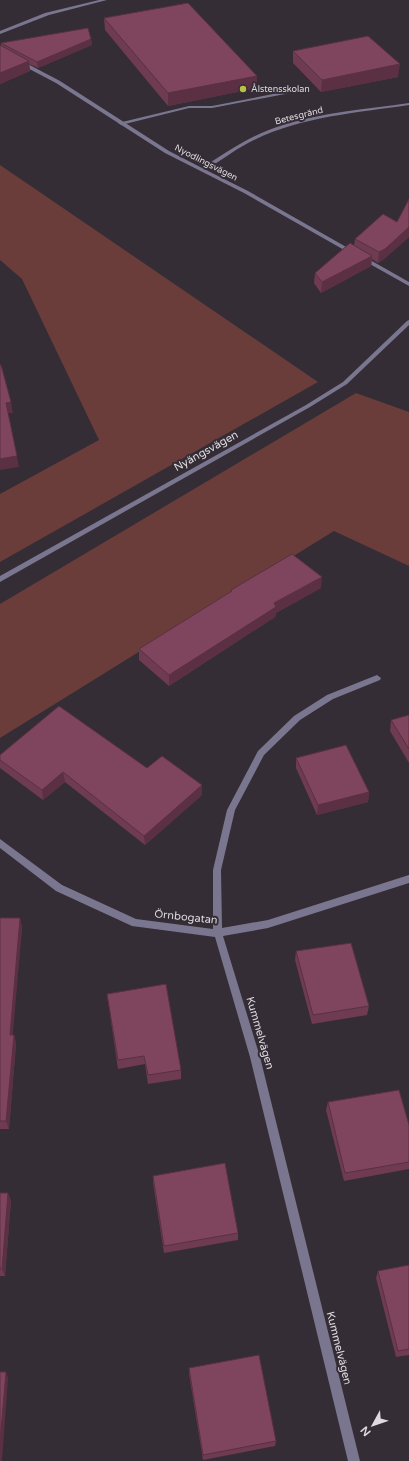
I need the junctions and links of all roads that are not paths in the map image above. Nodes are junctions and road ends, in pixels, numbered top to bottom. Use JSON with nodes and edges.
{"nodes":[{"id":1,"x":105,"y":0,"type":"edge"},
{"id":2,"x":0,"y":33,"type":"edge"},
{"id":3,"x":13,"y":58,"type":"edge"},
{"id":4,"x":304,"y":89,"type":"dead end"},
{"id":5,"x":409,"y":104,"type":"edge"},
{"id":6,"x":121,"y":123,"type":"junction"},
{"id":7,"x":202,"y":170,"type":"junction"},
{"id":8,"x":409,"y":284,"type":"edge"},
{"id":9,"x":409,"y":322,"type":"edge"},
{"id":10,"x":0,"y":579,"type":"edge"},
{"id":11,"x":376,"y":678,"type":"dead end"},
{"id":12,"x":0,"y":844,"type":"edge"},
{"id":13,"x":409,"y":879,"type":"edge"},
{"id":14,"x":218,"y":933,"type":"junction"},
{"id":15,"x":354,"y":1461,"type":"edge"}],
"edges":[{"from":1,"to":2,"type":"street"},
{"from":3,"to":6,"type":"street","name":"Nyodlingsvägen"},
{"from":4,"to":6,"type":"street"},
{"from":5,"to":7,"type":"street","name":"Betesgränd"},
{"from":6,"to":7,"type":"street","name":"Nyodlingsvägen"},
{"from":7,"to":8,"type":"street","name":"Nyodlingsvägen"},
{"from":9,"to":10,"type":"street","name":"Nyängsvägen"},
{"from":11,"to":14,"type":"street","name":"Kummelvägen"},
{"from":12,"to":14,"type":"street","name":"Örnbogatan"},
{"from":13,"to":14,"type":"street","name":"Örnbogatan"},
{"from":14,"to":15,"type":"street","name":"Kummelvägen"}]}
